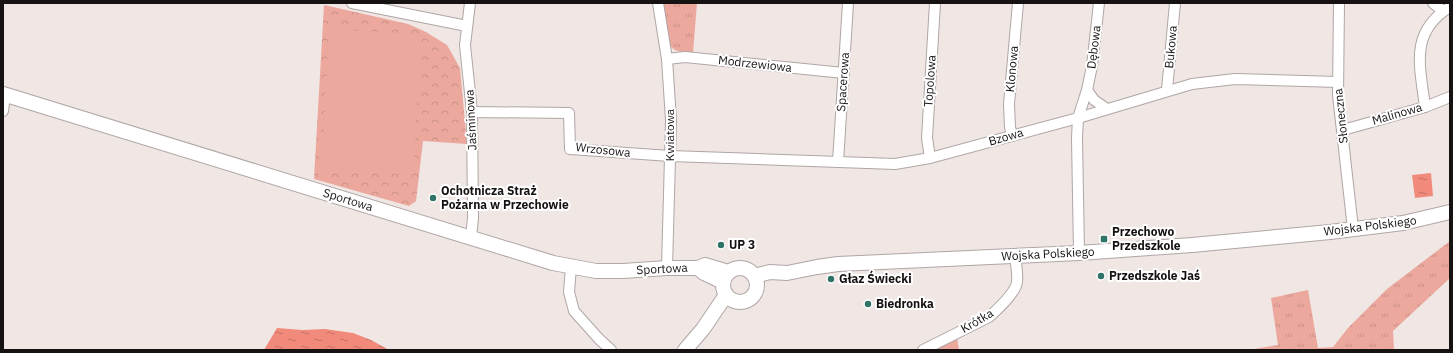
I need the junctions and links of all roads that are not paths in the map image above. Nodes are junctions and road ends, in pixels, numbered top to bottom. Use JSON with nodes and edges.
{"nodes":[{"id":1,"x":352,"y":3,"type":"edge"},
{"id":2,"x":470,"y":3,"type":"edge"},
{"id":3,"x":658,"y":3,"type":"edge"},
{"id":4,"x":848,"y":3,"type":"edge"},
{"id":5,"x":936,"y":3,"type":"edge"},
{"id":6,"x":1018,"y":3,"type":"edge"},
{"id":7,"x":1099,"y":3,"type":"edge"},
{"id":8,"x":1175,"y":3,"type":"edge"},
{"id":9,"x":1339,"y":3,"type":"edge"},
{"id":10,"x":1433,"y":3,"type":"edge"},
{"id":11,"x":1446,"y":9,"type":"edge"},
{"id":12,"x":467,"y":26,"type":"junction"},
{"id":13,"x":667,"y":59,"type":"junction"},
{"id":14,"x":844,"y":73,"type":"junction"},
{"id":15,"x":1338,"y":82,"type":"junction"},
{"id":16,"x":1088,"y":90,"type":"junction"},
{"id":17,"x":1167,"y":90,"type":"junction"},
{"id":18,"x":4,"y":95,"type":"edge"},
{"id":19,"x":1450,"y":97,"type":"edge"},
{"id":20,"x":1425,"y":107,"type":"junction"},
{"id":21,"x":1107,"y":109,"type":"junction"},
{"id":22,"x":3,"y":111,"type":"edge"},
{"id":23,"x":472,"y":112,"type":"junction"},
{"id":24,"x":1078,"y":118,"type":"junction"},
{"id":25,"x":1342,"y":130,"type":"junction"},
{"id":26,"x":1012,"y":136,"type":"junction"},
{"id":27,"x":670,"y":156,"type":"junction"},
{"id":28,"x":930,"y":158,"type":"junction"},
{"id":29,"x":838,"y":162,"type":"junction"},
{"id":30,"x":1450,"y":212,"type":"edge"},
{"id":31,"x":1353,"y":229,"type":"junction"},
{"id":32,"x":471,"y":238,"type":"junction"},
{"id":33,"x":1079,"y":253,"type":"junction"},
{"id":34,"x":1015,"y":256,"type":"junction"},
{"id":35,"x":571,"y":267,"type":"junction"},
{"id":36,"x":667,"y":268,"type":"junction"},
{"id":37,"x":755,"y":282,"type":"junction"},
{"id":38,"x":728,"y":288,"type":"junction"},
{"id":39,"x":611,"y":350,"type":"edge"},
{"id":40,"x":685,"y":350,"type":"edge"},
{"id":41,"x":923,"y":350,"type":"edge"}],
"edges":[{"from":1,"to":12,"type":"street"},
{"from":2,"to":12,"type":"street","name":"Jaśminowa"},
{"from":3,"to":13,"type":"street","name":"Kwiatowa"},
{"from":4,"to":14,"type":"street","name":"Spacerowa"},
{"from":5,"to":28,"type":"street","name":"Topolowa"},
{"from":6,"to":26,"type":"street","name":"Klonowa"},
{"from":7,"to":16,"type":"street","name":"Dębowa"},
{"from":8,"to":17,"type":"street","name":"Bukowa"},
{"from":9,"to":15,"type":"street","name":"Słoneczna"},
{"from":10,"to":11,"type":"street"},
{"from":11,"to":20,"type":"street"},
{"from":12,"to":23,"type":"street","name":"Jaśminowa"},
{"from":13,"to":14,"type":"street","name":"Modrzewiowa"},
{"from":13,"to":27,"type":"street","name":"Kwiatowa"},
{"from":14,"to":29,"type":"street","name":"Spacerowa"},
{"from":15,"to":17,"type":"street","name":"Bzowa"},
{"from":15,"to":25,"type":"street","name":"Słoneczna"},
{"from":16,"to":21,"type":"street"},
{"from":16,"to":24,"type":"street","name":"Dębowa"},
{"from":17,"to":21,"type":"street","name":"Bzowa"},
{"from":18,"to":22,"type":"street"},
{"from":18,"to":32,"type":"street","name":"Sportowa"},
{"from":19,"to":20,"type":"street","name":"Malinowa"},
{"from":20,"to":25,"type":"street","name":"Malinowa"},
{"from":21,"to":24,"type":"street","name":"Bzowa"},
{"from":23,"to":27,"type":"street","name":"Wrzosowa"},
{"from":23,"to":32,"type":"street","name":"Jaśminowa"},
{"from":24,"to":26,"type":"street","name":"Bzowa"},
{"from":24,"to":33,"type":"street","name":"Dębowa"},
{"from":25,"to":31,"type":"street","name":"Słoneczna"},
{"from":26,"to":28,"type":"street","name":"Bzowa"},
{"from":27,"to":29,"type":"street","name":"Bzowa"},
{"from":27,"to":36,"type":"street","name":"Kwiatowa"},
{"from":28,"to":29,"type":"street","name":"Bzowa"},
{"from":30,"to":31,"type":"street","name":"Wojska Polskiego"},
{"from":31,"to":33,"type":"street","name":"Wojska Polskiego"},
{"from":32,"to":35,"type":"street","name":"Sportowa"},
{"from":33,"to":34,"type":"street","name":"Wojska Polskiego"},
{"from":34,"to":37,"type":"street","name":"Wojska Polskiego"},
{"from":34,"to":41,"type":"street","name":"Krótka"},
{"from":35,"to":36,"type":"street","name":"Sportowa"},
{"from":35,"to":39,"type":"street"},
{"from":36,"to":38,"type":"street","name":"Sportowa"},
{"from":37,"to":38,"type":"street"},
{"from":37,"to":38,"type":"street"},
{"from":38,"to":40,"type":"street"}]}
